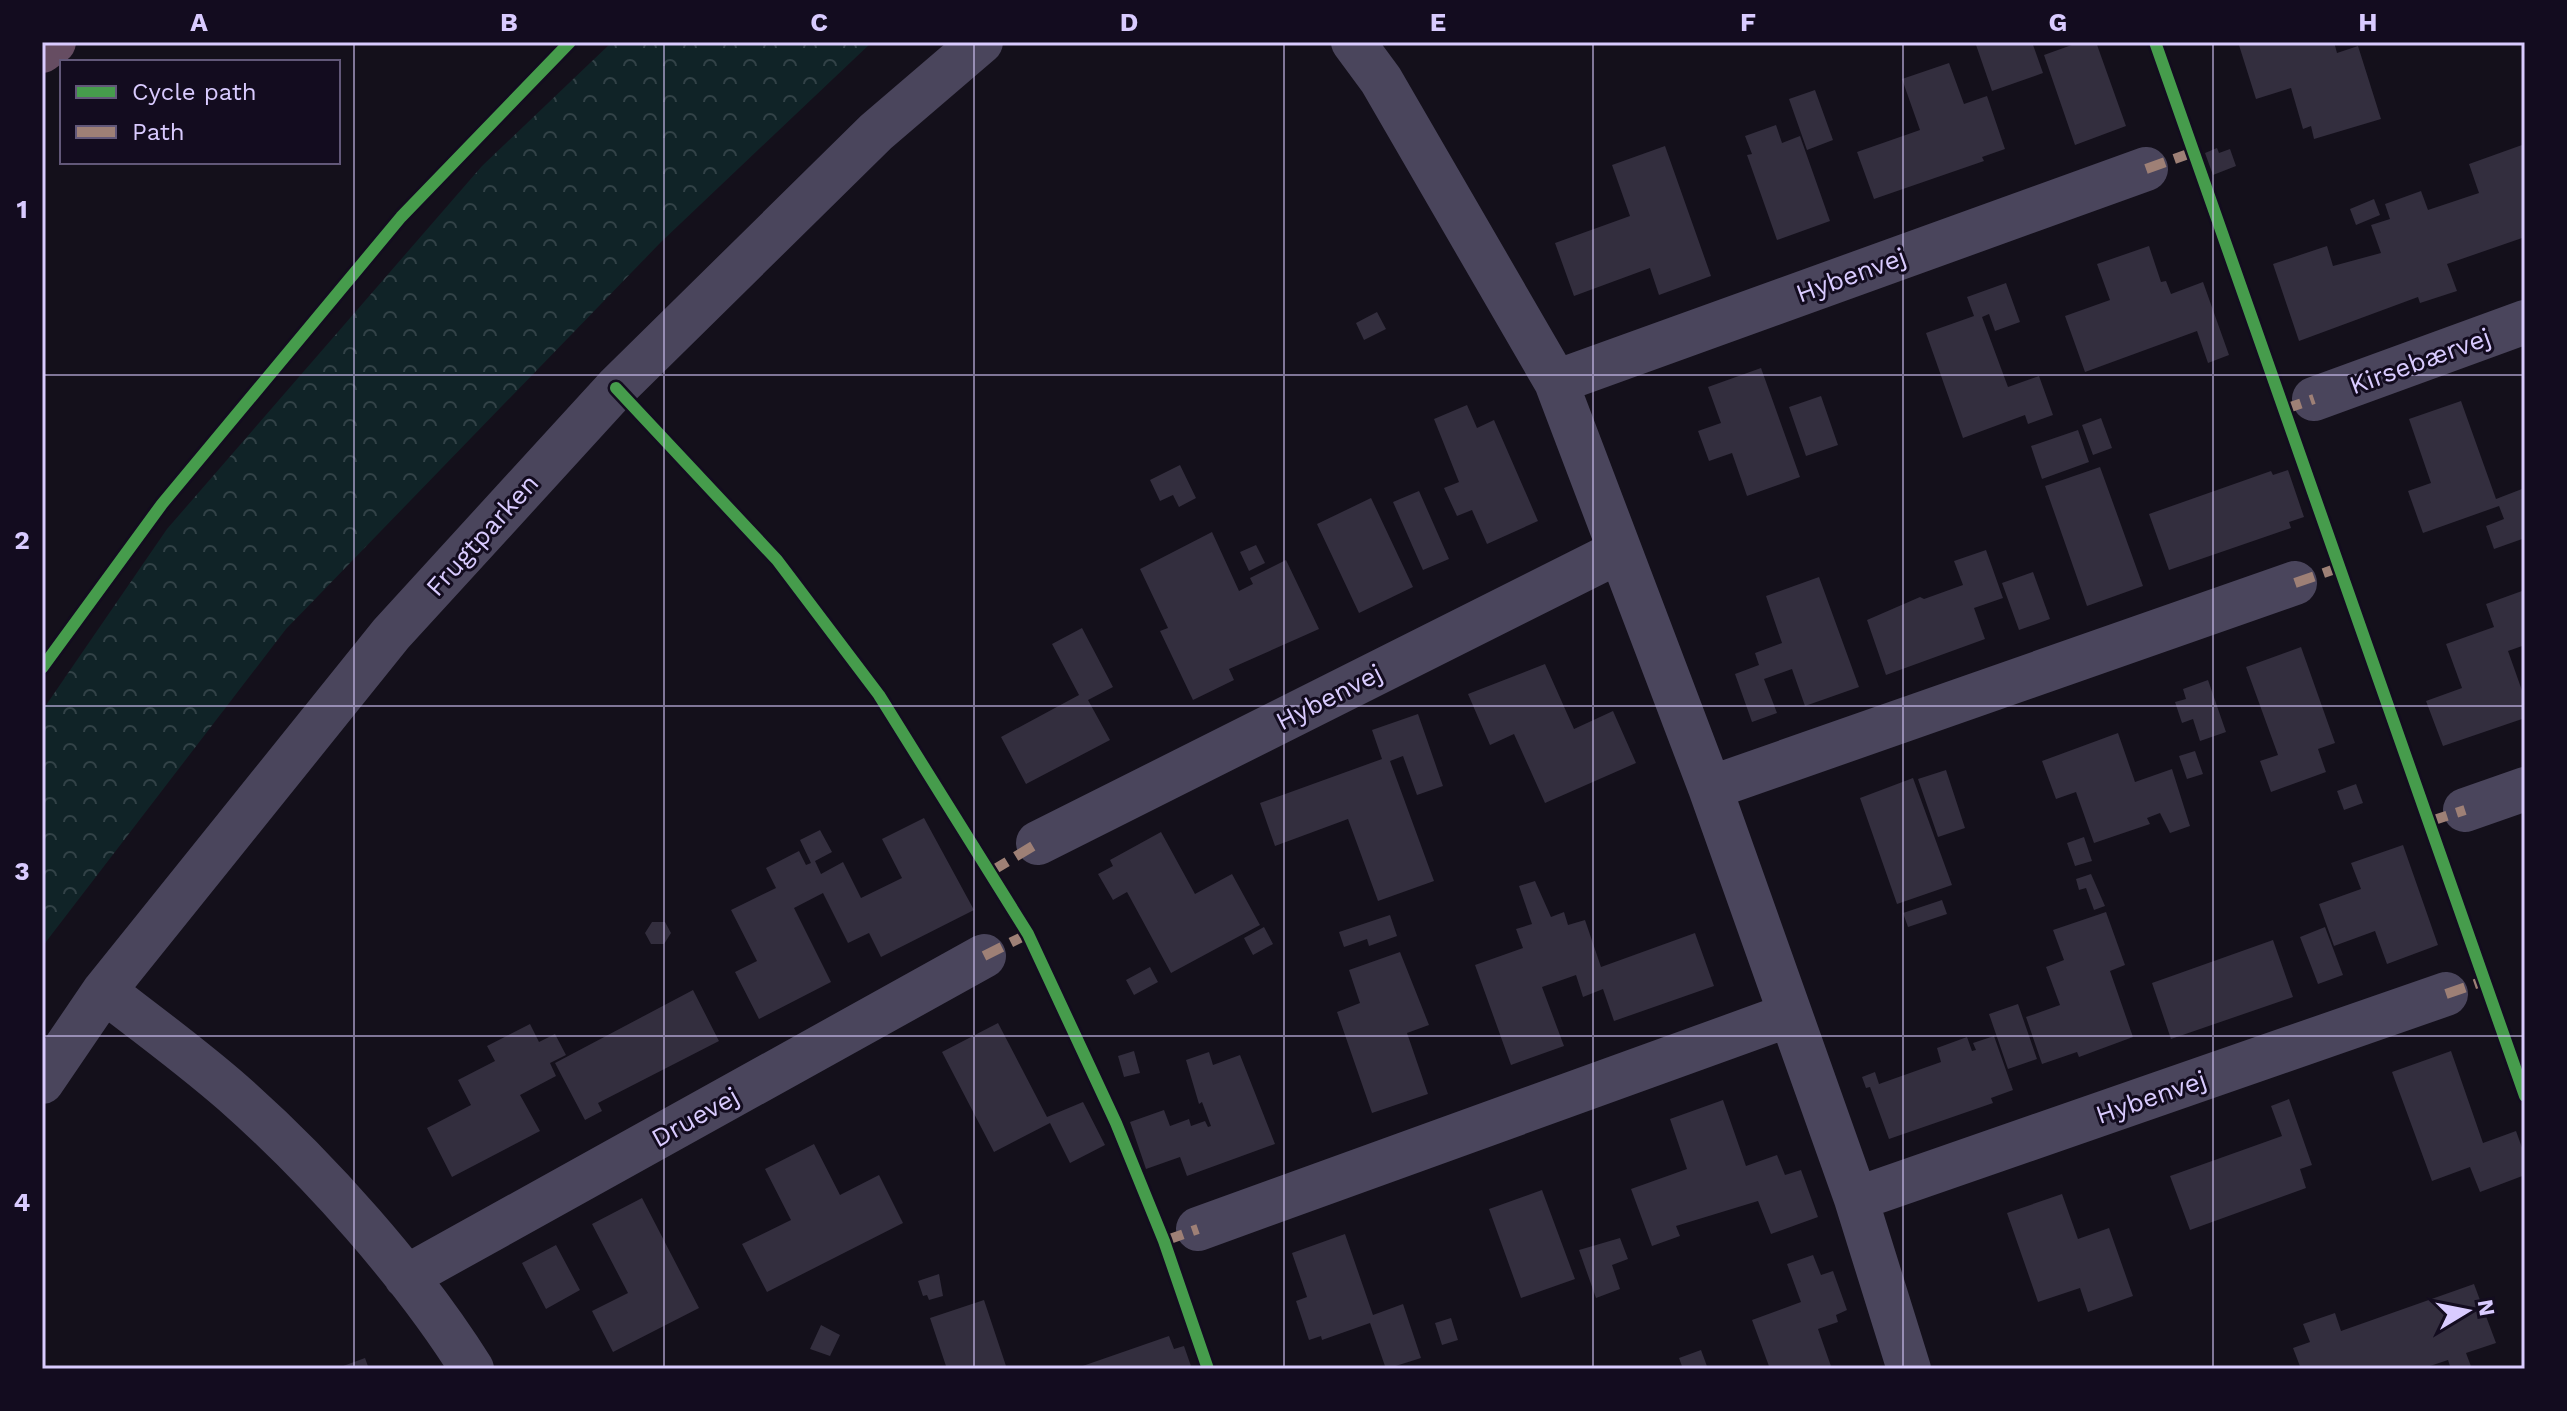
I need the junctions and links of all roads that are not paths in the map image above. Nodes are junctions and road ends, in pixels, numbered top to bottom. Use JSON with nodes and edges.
{"nodes":[{"id":1,"x":54,"y":42,"type":"edge"},
{"id":2,"x":981,"y":42,"type":"edge"},
{"id":3,"x":1353,"y":42,"type":"edge"},
{"id":4,"x":42,"y":51,"type":"edge"},
{"id":5,"x":2146,"y":169,"type":"dead end"},
{"id":6,"x":2525,"y":322,"type":"edge"},
{"id":7,"x":1556,"y":382,"type":"junction"},
{"id":8,"x":2314,"y":399,"type":"dead end"},
{"id":9,"x":1620,"y":551,"type":"junction"},
{"id":10,"x":2295,"y":583,"type":"dead end"},
{"id":11,"x":1710,"y":788,"type":"junction"},
{"id":12,"x":2525,"y":789,"type":"edge"},
{"id":13,"x":2465,"y":810,"type":"dead end"},
{"id":14,"x":1038,"y":843,"type":"dead end"},
{"id":15,"x":984,"y":956,"type":"dead end"},
{"id":16,"x":104,"y":991,"type":"junction"},
{"id":17,"x":2446,"y":994,"type":"dead end"},
{"id":18,"x":1789,"y":1015,"type":"junction"},
{"id":19,"x":42,"y":1082,"type":"edge"},
{"id":20,"x":1856,"y":1199,"type":"junction"},
{"id":21,"x":1198,"y":1229,"type":"dead end"},
{"id":22,"x":406,"y":1277,"type":"junction"},
{"id":23,"x":472,"y":1369,"type":"edge"},
{"id":24,"x":1909,"y":1369,"type":"edge"}],
"edges":[{"from":1,"to":4,"type":"highway"},
{"from":2,"to":16,"type":"street","name":"Frugtparken"},
{"from":3,"to":7,"type":"street"},
{"from":5,"to":7,"type":"street","name":"Hybenvej"},
{"from":6,"to":8,"type":"street","name":"Kirsebærvej"},
{"from":7,"to":9,"type":"street"},
{"from":9,"to":11,"type":"street"},
{"from":9,"to":14,"type":"street","name":"Hybenvej"},
{"from":10,"to":11,"type":"street"},
{"from":11,"to":18,"type":"street"},
{"from":12,"to":13,"type":"street"},
{"from":15,"to":22,"type":"street","name":"Druevej"},
{"from":16,"to":19,"type":"street","name":"Frugtparken"},
{"from":16,"to":22,"type":"street"},
{"from":17,"to":20,"type":"street","name":"Hybenvej"},
{"from":18,"to":20,"type":"street"},
{"from":18,"to":21,"type":"street"},
{"from":20,"to":24,"type":"street"},
{"from":22,"to":23,"type":"street"}]}
